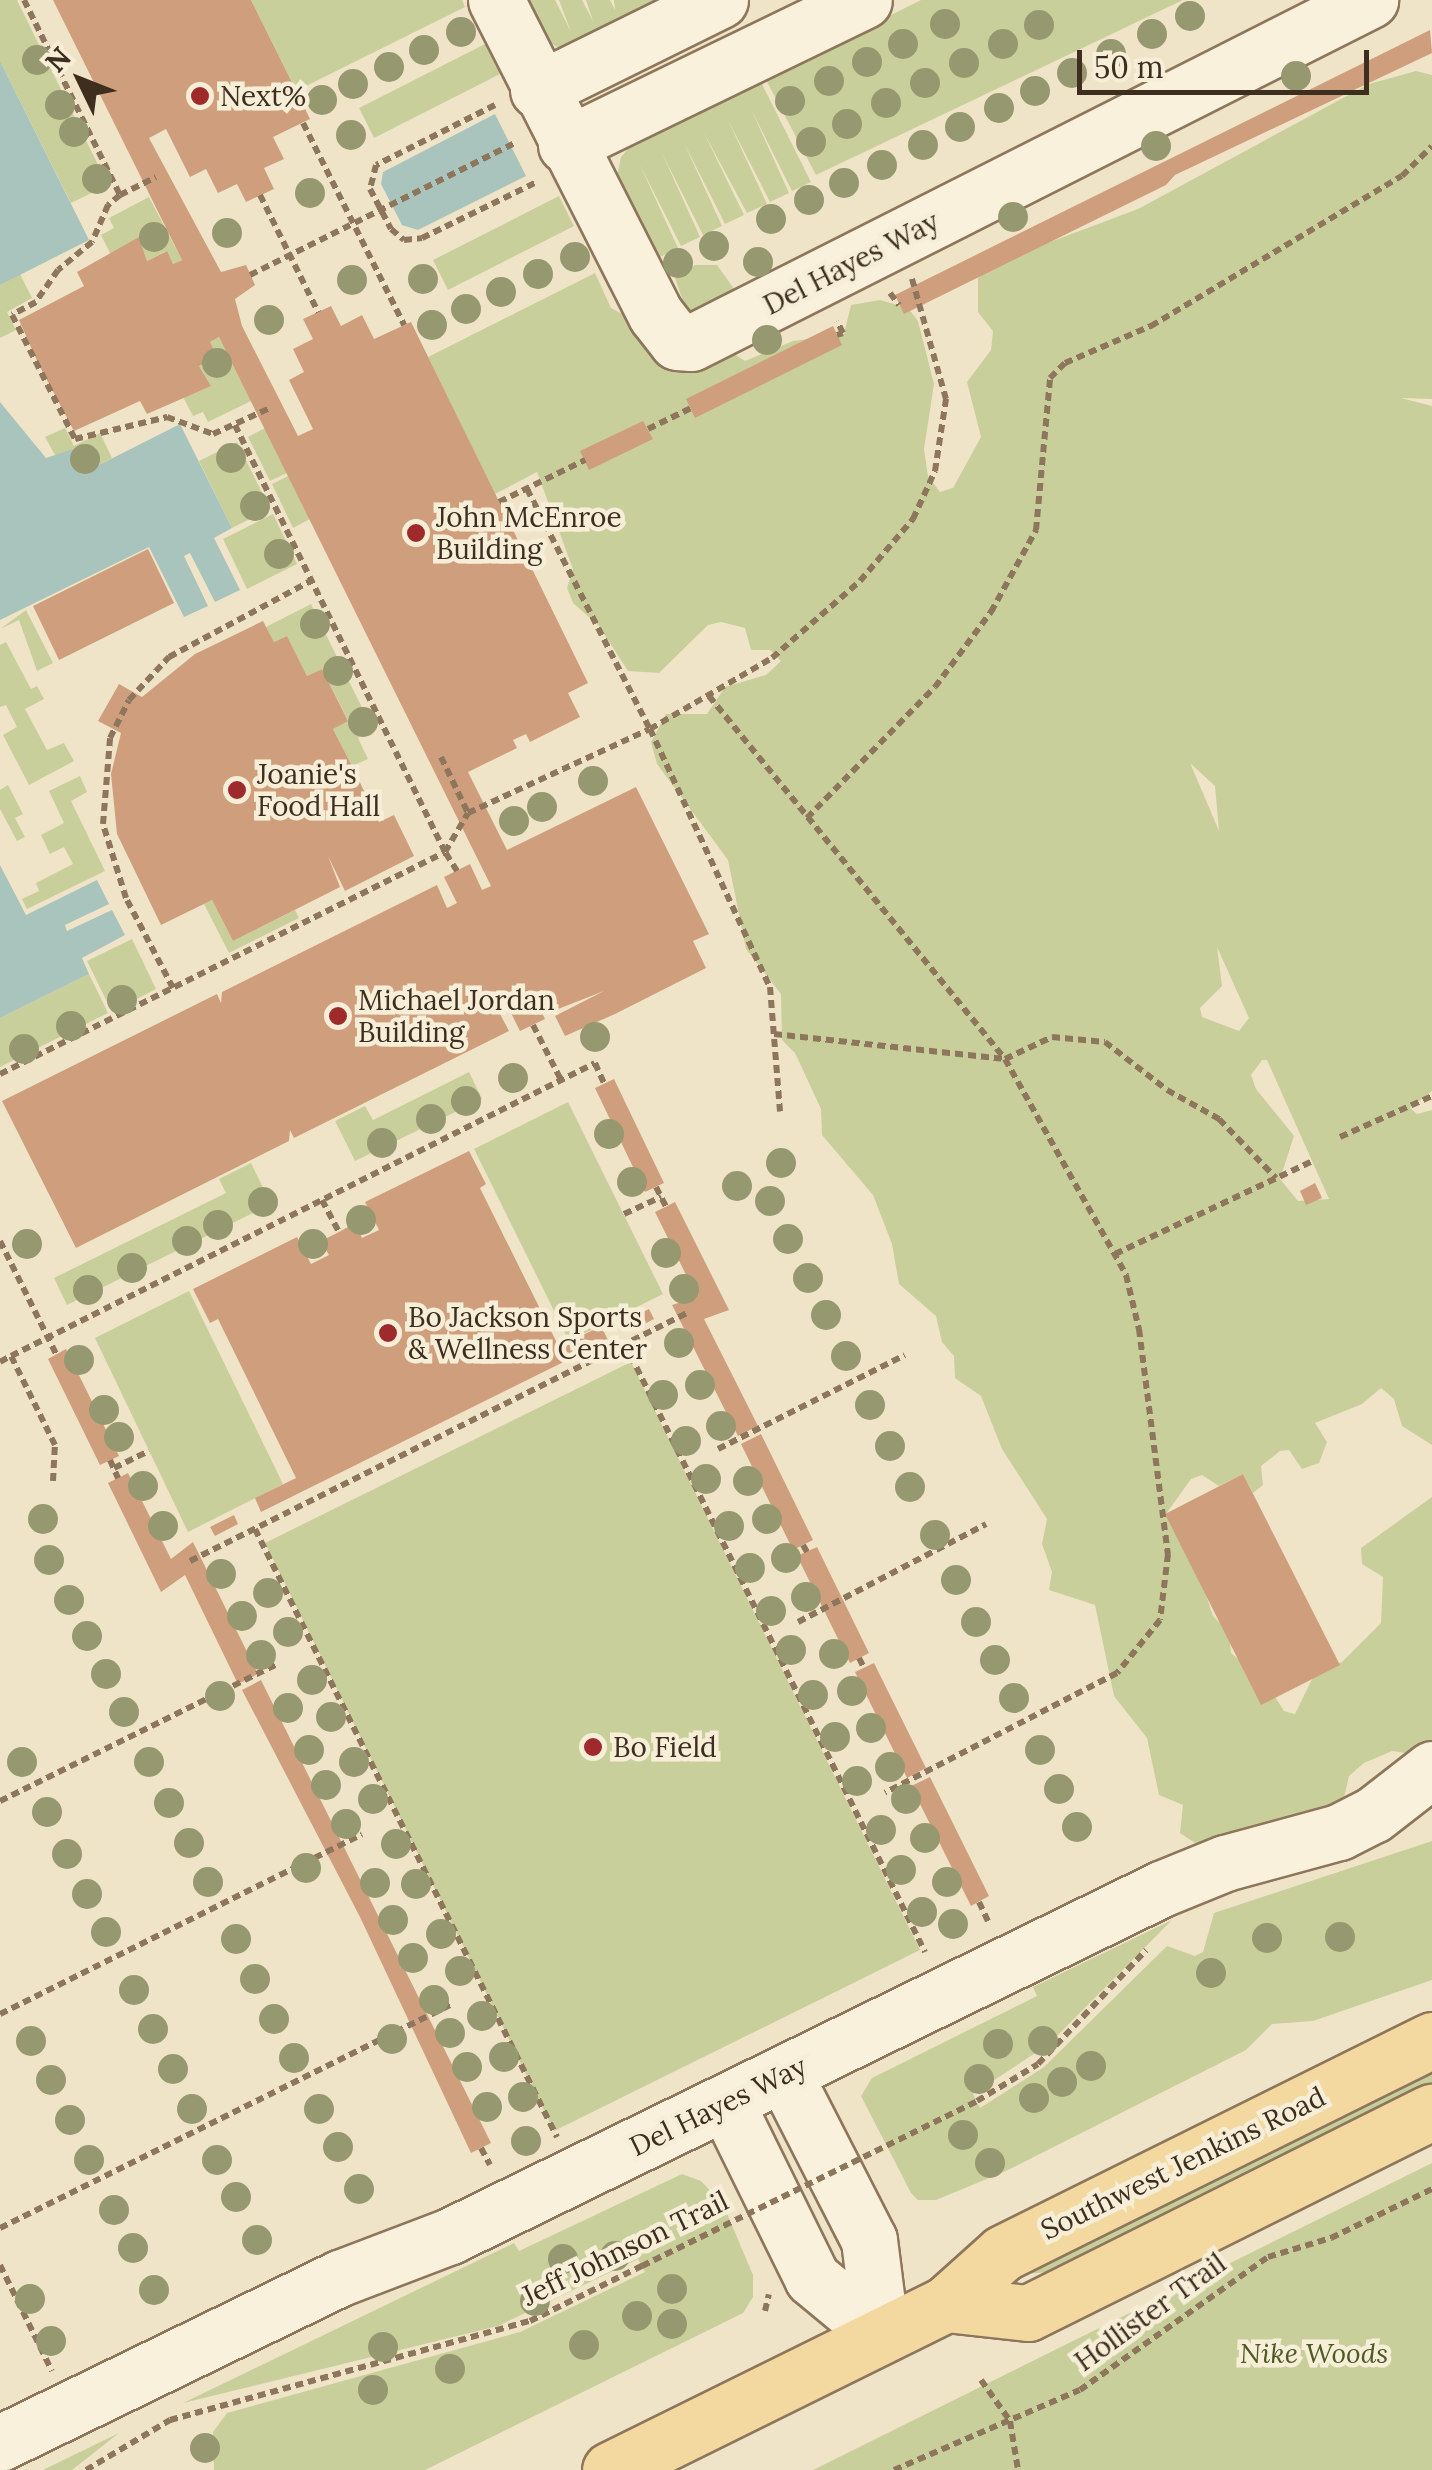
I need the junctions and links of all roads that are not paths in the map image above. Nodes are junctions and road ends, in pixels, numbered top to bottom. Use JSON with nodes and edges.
{"nodes":[{"id":1,"x":496,"y":0,"type":"edge"},
{"id":2,"x":720,"y":0,"type":"edge"},
{"id":3,"x":864,"y":0,"type":"edge"},
{"id":4,"x":1370,"y":0,"type":"edge"},
{"id":5,"x":518,"y":112,"type":"junction"},
{"id":6,"x":540,"y":156,"type":"junction"},
{"id":7,"x":1432,"y":1769,"type":"edge"},
{"id":8,"x":1432,"y":2040,"type":"edge"},
{"id":9,"x":784,"y":2074,"type":"junction"},
{"id":10,"x":726,"y":2103,"type":"junction"},
{"id":11,"x":1432,"y":2112,"type":"edge"},
{"id":12,"x":946,"y":2304,"type":"junction"},
{"id":13,"x":881,"y":2335,"type":"junction"},
{"id":14,"x":0,"y":2442,"type":"edge"},
{"id":15,"x":610,"y":2470,"type":"edge"}],
"edges":[{"from":1,"to":5,"type":"lane","name":"Del Hayes Way"},
{"from":2,"to":5,"type":"lane"},
{"from":3,"to":6,"type":"lane"},
{"from":4,"to":6,"type":"lane","name":"Del Hayes Way"},
{"from":5,"to":6,"type":"lane","name":"Del Hayes Way"},
{"from":7,"to":9,"type":"lane","name":"Del Hayes Way"},
{"from":8,"to":12,"type":"main road","name":"Southwest Jenkins Road"},
{"from":9,"to":10,"type":"lane","name":"Del Hayes Way"},
{"from":9,"to":13,"type":"lane"},
{"from":10,"to":13,"type":"lane"},
{"from":10,"to":14,"type":"lane","name":"Del Hayes Way"},
{"from":11,"to":12,"type":"main road"},
{"from":12,"to":13,"type":"main road","name":"Southwest Jenkins Road"},
{"from":13,"to":15,"type":"main road","name":"Southwest Jenkins Road"}]}
